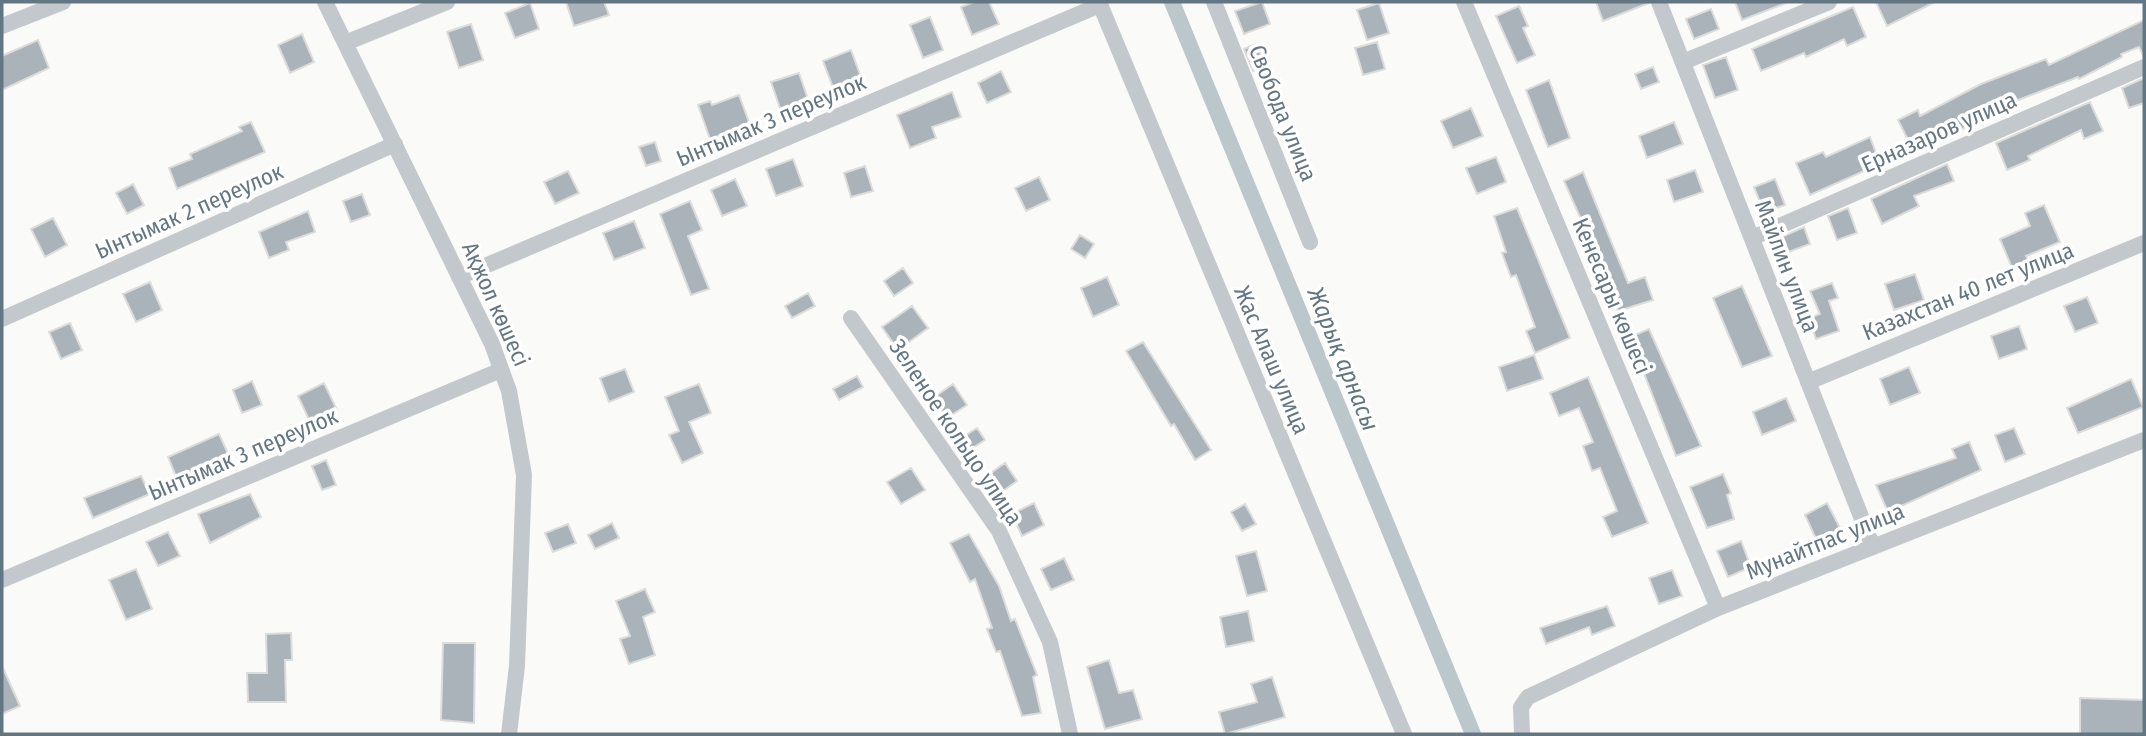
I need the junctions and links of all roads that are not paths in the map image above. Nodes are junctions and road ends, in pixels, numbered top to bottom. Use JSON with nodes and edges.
{"nodes":[{"id":1,"x":64,"y":2,"type":"edge"},
{"id":2,"x":325,"y":2,"type":"edge"},
{"id":3,"x":447,"y":2,"type":"edge"},
{"id":4,"x":1214,"y":2,"type":"edge"},
{"id":5,"x":1464,"y":2,"type":"edge"},
{"id":6,"x":1659,"y":2,"type":"edge"},
{"id":7,"x":1829,"y":2,"type":"edge"},
{"id":8,"x":1100,"y":3,"type":"edge"},
{"id":9,"x":2,"y":26,"type":"edge"},
{"id":10,"x":345,"y":43,"type":"junction"},
{"id":11,"x":1683,"y":62,"type":"junction"},
{"id":12,"x":2144,"y":67,"type":"edge"},
{"id":13,"x":395,"y":144,"type":"junction"},
{"id":14,"x":1752,"y":238,"type":"junction"},
{"id":15,"x":1310,"y":242,"type":"dead end"},
{"id":16,"x":2144,"y":243,"type":"edge"},
{"id":17,"x":459,"y":277,"type":"junction"},
{"id":18,"x":851,"y":318,"type":"dead end"},
{"id":19,"x":2,"y":319,"type":"edge"},
{"id":20,"x":501,"y":370,"type":"junction"},
{"id":21,"x":1808,"y":382,"type":"junction"},
{"id":22,"x":2144,"y":440,"type":"edge"},
{"id":23,"x":1873,"y":547,"type":"junction"},
{"id":24,"x":2,"y":580,"type":"edge"},
{"id":25,"x":1718,"y":608,"type":"junction"},
{"id":26,"x":509,"y":734,"type":"edge"},
{"id":27,"x":1070,"y":734,"type":"edge"},
{"id":28,"x":1404,"y":734,"type":"edge"},
{"id":29,"x":1522,"y":734,"type":"edge"}],
"edges":[{"from":1,"to":9,"type":"street"},
{"from":2,"to":10,"type":"street","name":"Ақжол көшесі"},
{"from":3,"to":10,"type":"street"},
{"from":4,"to":15,"type":"street","name":"Свобода улица"},
{"from":5,"to":25,"type":"street","name":"Кенесары көшесі"},
{"from":6,"to":11,"type":"street","name":"Майлин улица"},
{"from":7,"to":11,"type":"street"},
{"from":8,"to":17,"type":"street","name":"Ынтымак 3 переулок"},
{"from":8,"to":28,"type":"street","name":"Жас Алаш улица"},
{"from":10,"to":13,"type":"street","name":"Ақжол көшесі"},
{"from":11,"to":14,"type":"street","name":"Майлин улица"},
{"from":12,"to":14,"type":"street","name":"Ерназаров улица"},
{"from":13,"to":17,"type":"street","name":"Ақжол көшесі"},
{"from":13,"to":19,"type":"street","name":"Ынтымак 2 переулок"},
{"from":14,"to":21,"type":"street","name":"Майлин улица"},
{"from":16,"to":21,"type":"street","name":"Казахстан 40 лет улица"},
{"from":17,"to":20,"type":"street","name":"Ақжол көшесі"},
{"from":18,"to":27,"type":"street","name":"Зеленое кольцо улица"},
{"from":20,"to":24,"type":"street","name":"Ынтымак 3 переулок"},
{"from":20,"to":26,"type":"street","name":"Ақжол көшесі"},
{"from":21,"to":23,"type":"street","name":"Майлин улица"},
{"from":22,"to":23,"type":"street","name":"Мунайтпас улица"},
{"from":23,"to":25,"type":"street","name":"Мунайтпас улица"},
{"from":25,"to":29,"type":"street","name":"Мунайтпас улица"}]}
